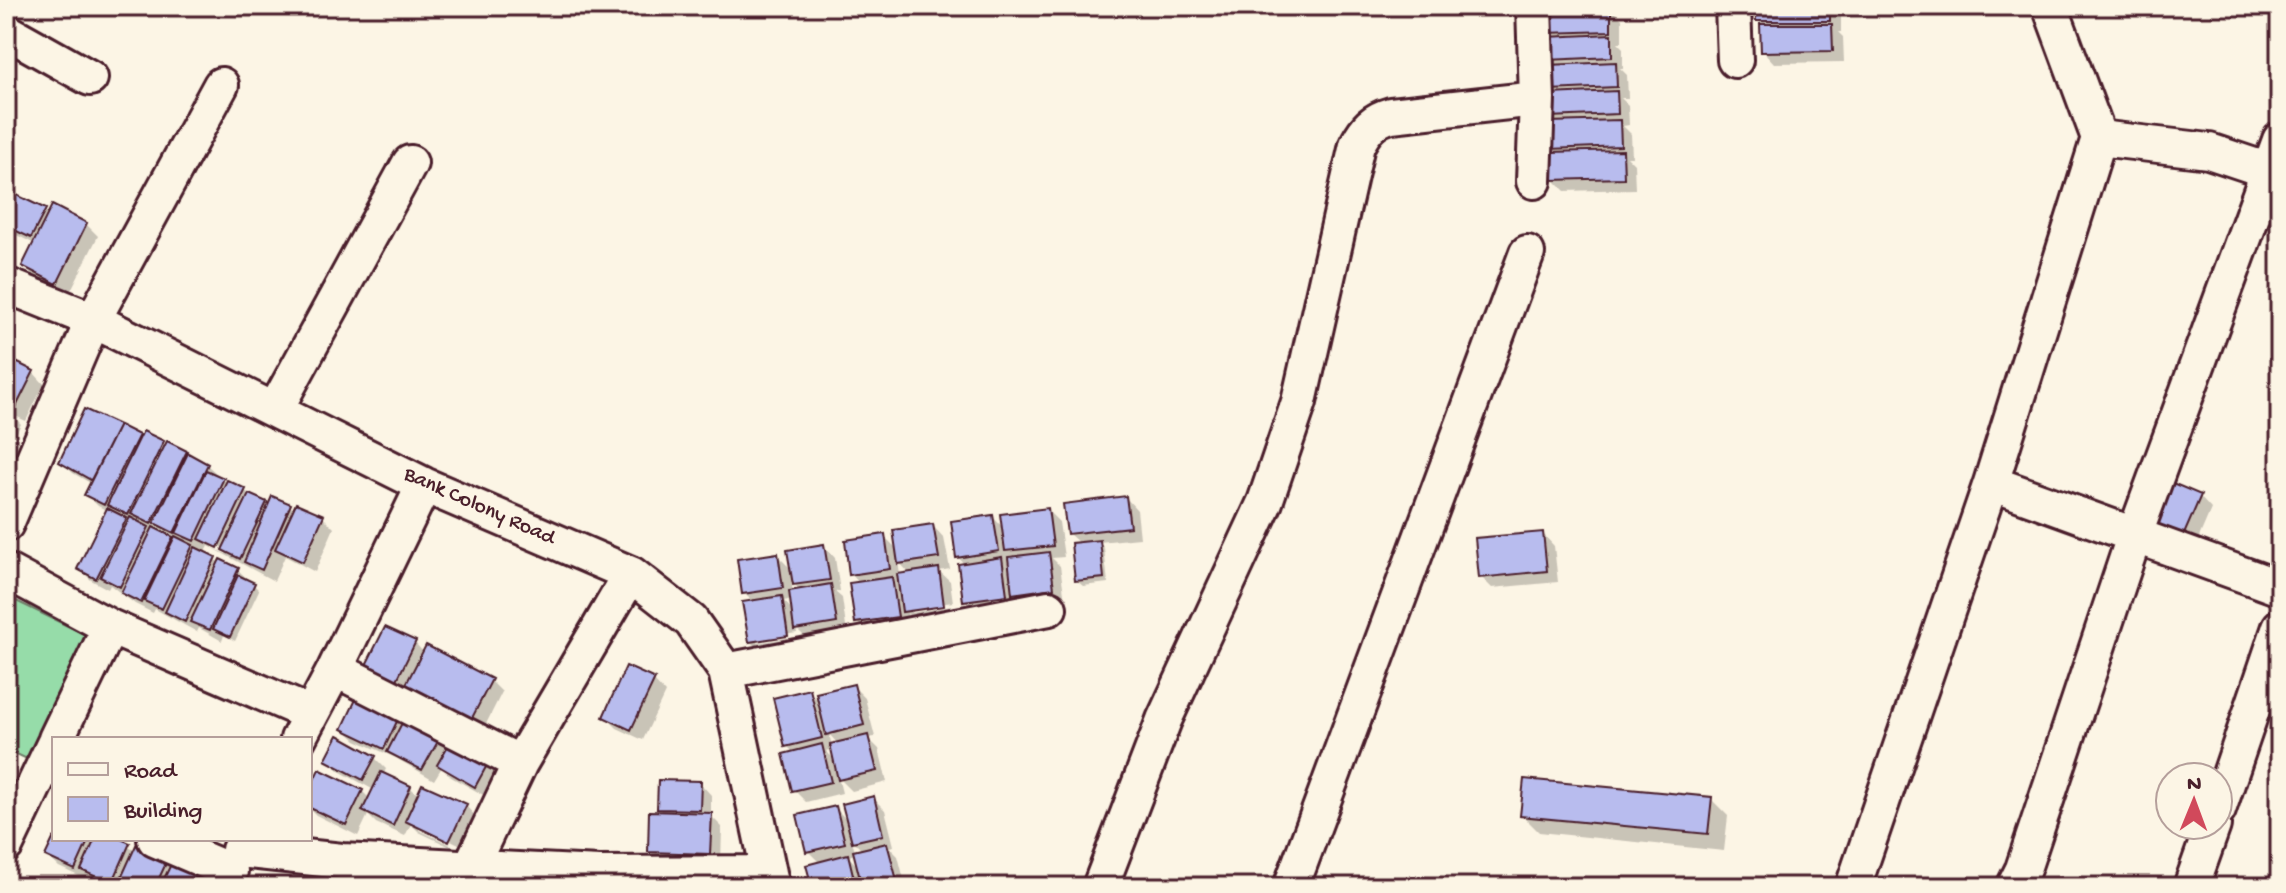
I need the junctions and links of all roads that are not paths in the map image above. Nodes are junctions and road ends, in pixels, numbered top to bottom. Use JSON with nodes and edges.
{"nodes":[{"id":1,"x":1534,"y":6,"type":"edge"},
{"id":2,"x":1733,"y":6,"type":"edge"},
{"id":3,"x":2050,"y":6,"type":"edge"},
{"id":4,"x":6,"y":31,"type":"edge"},
{"id":5,"x":1735,"y":60,"type":"dead end"},
{"id":6,"x":90,"y":78,"type":"dead end"},
{"id":7,"x":221,"y":85,"type":"dead end"},
{"id":8,"x":1537,"y":99,"type":"junction"},
{"id":9,"x":2099,"y":138,"type":"junction"},
{"id":10,"x":2274,"y":156,"type":"edge"},
{"id":11,"x":410,"y":163,"type":"dead end"},
{"id":12,"x":1534,"y":181,"type":"dead end"},
{"id":13,"x":1527,"y":253,"type":"dead end"},
{"id":14,"x":6,"y":285,"type":"edge"},
{"id":15,"x":93,"y":320,"type":"junction"},
{"id":16,"x":275,"y":410,"type":"junction"},
{"id":17,"x":1991,"y":483,"type":"junction"},
{"id":18,"x":424,"y":485,"type":"junction"},
{"id":19,"x":6,"y":524,"type":"edge"},
{"id":20,"x":2135,"y":534,"type":"junction"},
{"id":21,"x":6,"y":571,"type":"edge"},
{"id":22,"x":631,"y":574,"type":"junction"},
{"id":23,"x":2280,"y":588,"type":"edge"},
{"id":24,"x":1049,"y":608,"type":"dead end"},
{"id":25,"x":110,"y":627,"type":"junction"},
{"id":26,"x":2280,"y":627,"type":"edge"},
{"id":27,"x":335,"y":669,"type":"junction"},
{"id":28,"x":726,"y":671,"type":"junction"},
{"id":29,"x":304,"y":726,"type":"edge"},
{"id":30,"x":57,"y":737,"type":"edge"},
{"id":31,"x":52,"y":746,"type":"edge"},
{"id":32,"x":520,"y":763,"type":"junction"},
{"id":33,"x":2234,"y":763,"type":"edge"},
{"id":34,"x":31,"y":785,"type":"edge"},
{"id":35,"x":162,"y":841,"type":"edge"},
{"id":36,"x":2207,"y":841,"type":"edge"},
{"id":37,"x":6,"y":845,"type":"edge"},
{"id":38,"x":234,"y":862,"type":"edge"},
{"id":39,"x":341,"y":874,"type":"edge"},
{"id":40,"x":470,"y":877,"type":"edge"},
{"id":41,"x":599,"y":880,"type":"edge"},
{"id":42,"x":771,"y":880,"type":"edge"},
{"id":43,"x":1100,"y":887,"type":"edge"},
{"id":44,"x":1291,"y":887,"type":"edge"},
{"id":45,"x":1853,"y":887,"type":"edge"},
{"id":46,"x":2014,"y":887,"type":"edge"},
{"id":47,"x":2191,"y":887,"type":"edge"}],
"edges":[{"from":1,"to":8,"type":"street"},
{"from":2,"to":5,"type":"street"},
{"from":3,"to":9,"type":"street"},
{"from":4,"to":6,"type":"street"},
{"from":7,"to":15,"type":"street"},
{"from":8,"to":12,"type":"street"},
{"from":8,"to":43,"type":"street"},
{"from":9,"to":10,"type":"street"},
{"from":9,"to":17,"type":"street"},
{"from":10,"to":20,"type":"street"},
{"from":11,"to":16,"type":"street"},
{"from":13,"to":44,"type":"street"},
{"from":14,"to":15,"type":"street","name":"Bank Colony Road"},
{"from":15,"to":16,"type":"street","name":"Bank Colony Road"},
{"from":15,"to":19,"type":"street"},
{"from":16,"to":18,"type":"street","name":"Bank Colony Road"},
{"from":17,"to":20,"type":"street"},
{"from":17,"to":45,"type":"street"},
{"from":18,"to":22,"type":"street","name":"Bank Colony Road"},
{"from":18,"to":27,"type":"street"},
{"from":20,"to":23,"type":"street"},
{"from":20,"to":46,"type":"street"},
{"from":21,"to":25,"type":"street"},
{"from":22,"to":28,"type":"street","name":"Bank Colony Road"},
{"from":22,"to":32,"type":"street"},
{"from":24,"to":28,"type":"street"},
{"from":25,"to":29,"type":"street"},
{"from":25,"to":30,"type":"street"},
{"from":26,"to":33,"type":"street"},
{"from":27,"to":29,"type":"street"},
{"from":27,"to":32,"type":"street"},
{"from":28,"to":42,"type":"street","name":"Bank Colony Road"},
{"from":31,"to":34,"type":"street"},
{"from":32,"to":40,"type":"street"},
{"from":34,"to":37,"type":"street"},
{"from":35,"to":38,"type":"street"},
{"from":36,"to":47,"type":"street"},
{"from":38,"to":39,"type":"street"},
{"from":39,"to":40,"type":"street"},
{"from":40,"to":41,"type":"street"},
{"from":41,"to":42,"type":"street"}]}
